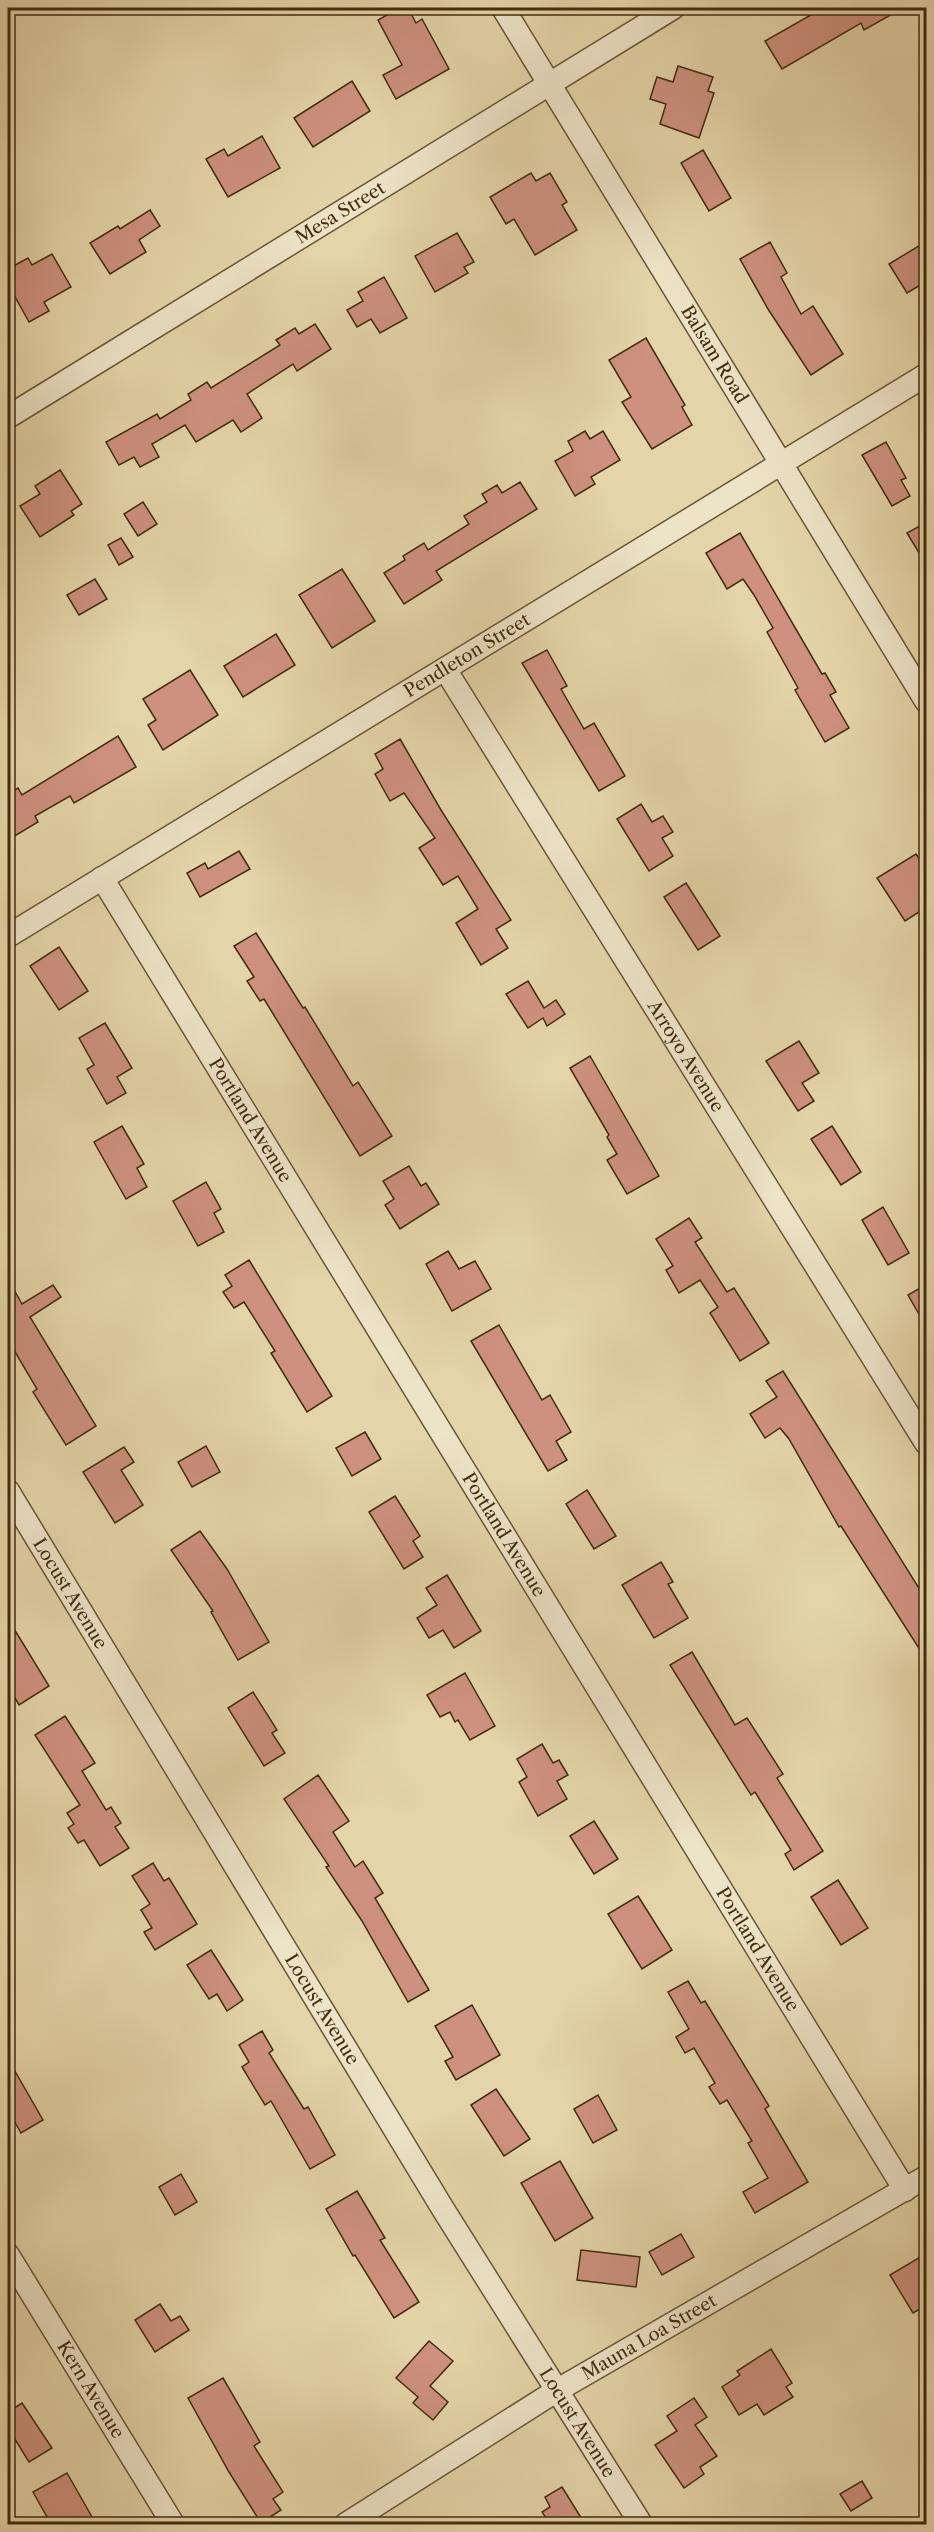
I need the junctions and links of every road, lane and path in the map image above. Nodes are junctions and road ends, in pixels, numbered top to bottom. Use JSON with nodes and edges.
{"nodes":[{"id":1,"x":503,"y":8,"type":"edge"},
{"id":2,"x":673,"y":8,"type":"edge"},
{"id":3,"x":551,"y":82,"type":"junction"},
{"id":4,"x":927,"y":375,"type":"edge"},
{"id":5,"x":8,"y":417,"type":"edge"},
{"id":6,"x":781,"y":464,"type":"junction"},
{"id":7,"x":445,"y":669,"type":"junction"},
{"id":8,"x":927,"y":701,"type":"edge"},
{"id":9,"x":102,"y":878,"type":"junction"},
{"id":10,"x":8,"y":936,"type":"edge"},
{"id":11,"x":927,"y":1443,"type":"edge"},
{"id":12,"x":8,"y":1491,"type":"edge"},
{"id":13,"x":927,"y":2177,"type":"edge"},
{"id":14,"x":905,"y":2190,"type":"junction"},
{"id":15,"x":8,"y":2255,"type":"edge"},
{"id":16,"x":556,"y":2391,"type":"junction"},
{"id":17,"x":173,"y":2524,"type":"edge"},
{"id":18,"x":346,"y":2524,"type":"edge"},
{"id":19,"x":641,"y":2524,"type":"edge"}],
"edges":[{"from":1,"to":3,"type":"street","name":"Balsam Road"},
{"from":2,"to":3,"type":"street","name":"Mesa Street"},
{"from":3,"to":5,"type":"street","name":"Mesa Street"},
{"from":3,"to":6,"type":"street","name":"Balsam Road"},
{"from":4,"to":6,"type":"street","name":"Pendleton Street"},
{"from":6,"to":7,"type":"street","name":"Pendleton Street"},
{"from":6,"to":8,"type":"street","name":"Balsam Road"},
{"from":7,"to":9,"type":"street","name":"Pendleton Street"},
{"from":7,"to":11,"type":"street","name":"Arroyo Avenue"},
{"from":9,"to":10,"type":"street","name":"Pendleton Street"},
{"from":9,"to":14,"type":"street","name":"Portland Avenue"},
{"from":12,"to":16,"type":"street","name":"Locust Avenue"},
{"from":13,"to":14,"type":"street","name":"Mauna Loa Street"},
{"from":14,"to":16,"type":"street","name":"Mauna Loa Street"},
{"from":15,"to":17,"type":"street","name":"Kern Avenue"},
{"from":16,"to":18,"type":"street","name":"Mauna Loa Street"},
{"from":16,"to":19,"type":"street","name":"Locust Avenue"}]}
